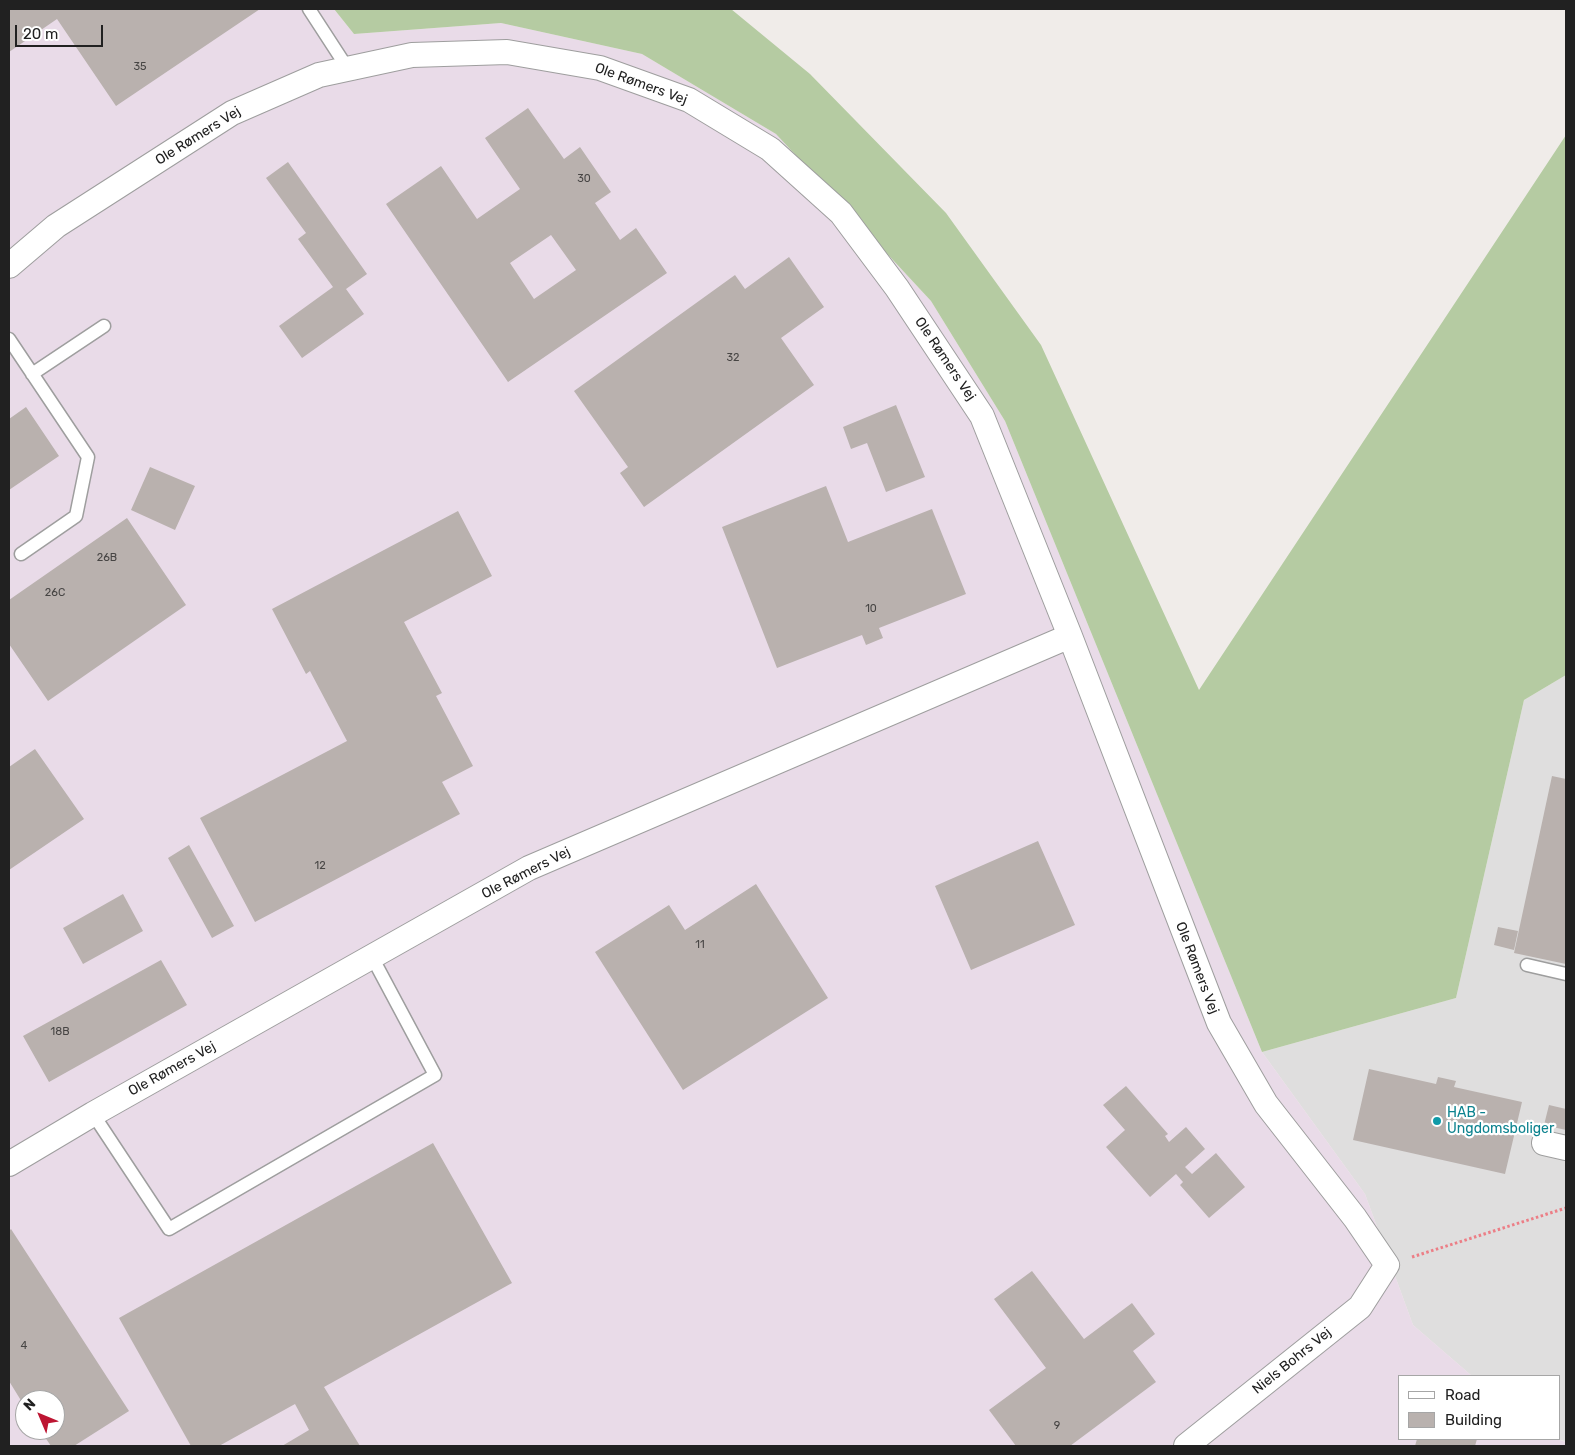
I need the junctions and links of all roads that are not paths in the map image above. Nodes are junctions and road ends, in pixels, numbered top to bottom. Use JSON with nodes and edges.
{"nodes":[{"id":1,"x":308,"y":9,"type":"edge"},
{"id":2,"x":348,"y":69,"type":"junction"},
{"id":3,"x":9,"y":266,"type":"edge"},
{"id":4,"x":104,"y":326,"type":"dead end"},
{"id":5,"x":9,"y":339,"type":"edge"},
{"id":6,"x":32,"y":374,"type":"junction"},
{"id":7,"x":21,"y":554,"type":"dead end"},
{"id":8,"x":1070,"y":636,"type":"junction"},
{"id":9,"x":372,"y":957,"type":"junction"},
{"id":10,"x":1527,"y":965,"type":"dead end"},
{"id":11,"x":1566,"y":974,"type":"edge"},
{"id":12,"x":93,"y":1114,"type":"junction"},
{"id":13,"x":9,"y":1164,"type":"edge"},
{"id":14,"x":1388,"y":1265,"type":"joint"},
{"id":15,"x":1186,"y":1446,"type":"edge"}],
"edges":[{"from":1,"to":2,"type":"lane"},
{"from":2,"to":3,"type":"street","name":"Ole Rømers Vej"},
{"from":2,"to":8,"type":"street","name":"Ole Rømers Vej"},
{"from":4,"to":6,"type":"lane"},
{"from":5,"to":6,"type":"lane"},
{"from":6,"to":7,"type":"lane"},
{"from":8,"to":9,"type":"street","name":"Ole Rømers Vej"},
{"from":8,"to":14,"type":"street","name":"Ole Rømers Vej"},
{"from":9,"to":12,"type":"street","name":"Ole Rømers Vej"},
{"from":9,"to":12,"type":"lane"},
{"from":10,"to":11,"type":"lane"},
{"from":12,"to":13,"type":"street","name":"Ole Rømers Vej"},
{"from":14,"to":15,"type":"street","name":"Niels Bohrs Vej"}]}
